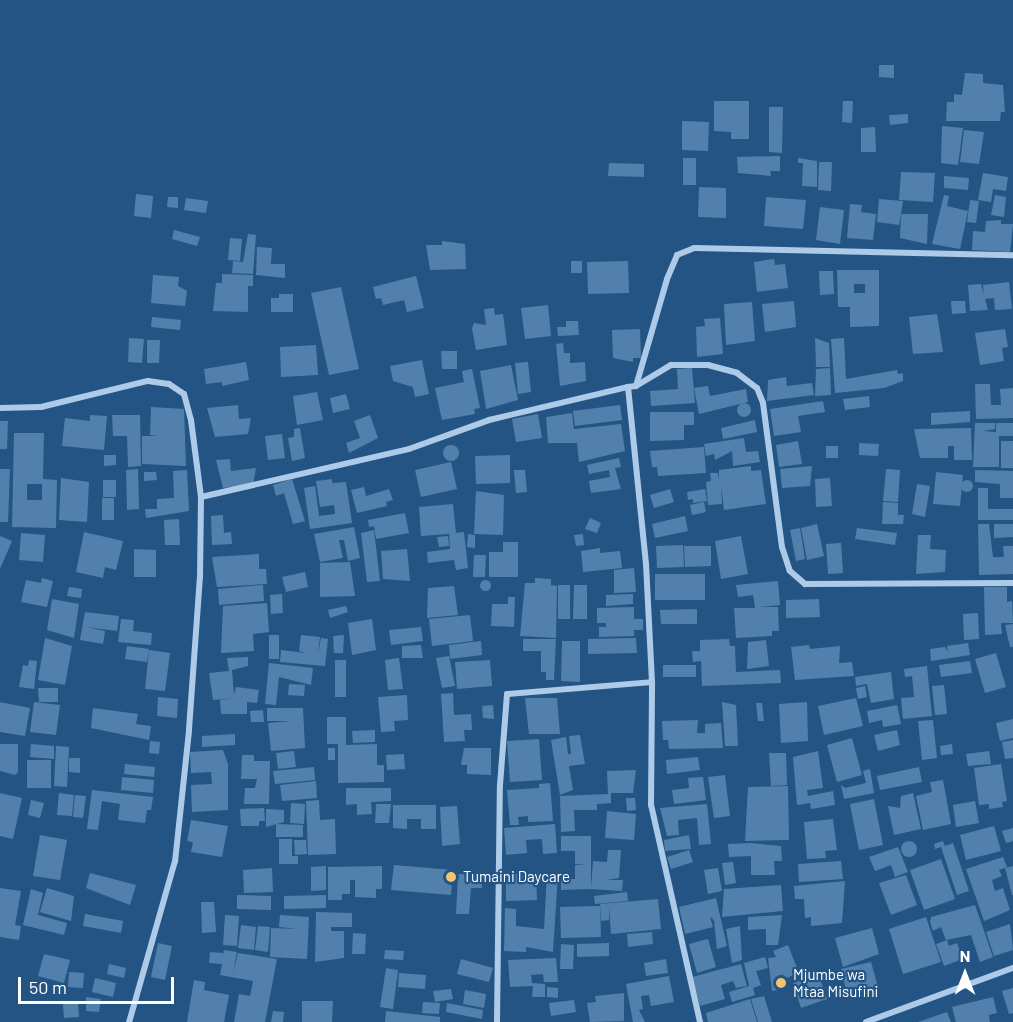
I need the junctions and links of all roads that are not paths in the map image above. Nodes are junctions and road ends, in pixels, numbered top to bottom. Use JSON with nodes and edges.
{"nodes":[{"id":1,"x":1013,"y":255,"type":"edge"},
{"id":2,"x":636,"y":386,"type":"junction"},
{"id":3,"x":627,"y":387,"type":"junction"},
{"id":4,"x":0,"y":408,"type":"edge"},
{"id":5,"x":201,"y":497,"type":"junction"},
{"id":6,"x":1013,"y":583,"type":"edge"},
{"id":7,"x":652,"y":682,"type":"junction"},
{"id":8,"x":1013,"y":968,"type":"edge"},
{"id":9,"x":129,"y":1022,"type":"edge"},
{"id":10,"x":497,"y":1022,"type":"edge"},
{"id":11,"x":700,"y":1022,"type":"edge"},
{"id":12,"x":866,"y":1022,"type":"edge"}],
"edges":[{"from":1,"to":2,"type":"street"},
{"from":2,"to":3,"type":"street"},
{"from":2,"to":6,"type":"street"},
{"from":3,"to":5,"type":"street"},
{"from":3,"to":7,"type":"street"},
{"from":4,"to":5,"type":"street"},
{"from":5,"to":9,"type":"street"},
{"from":7,"to":10,"type":"street"},
{"from":7,"to":11,"type":"street"},
{"from":8,"to":12,"type":"street"}]}
